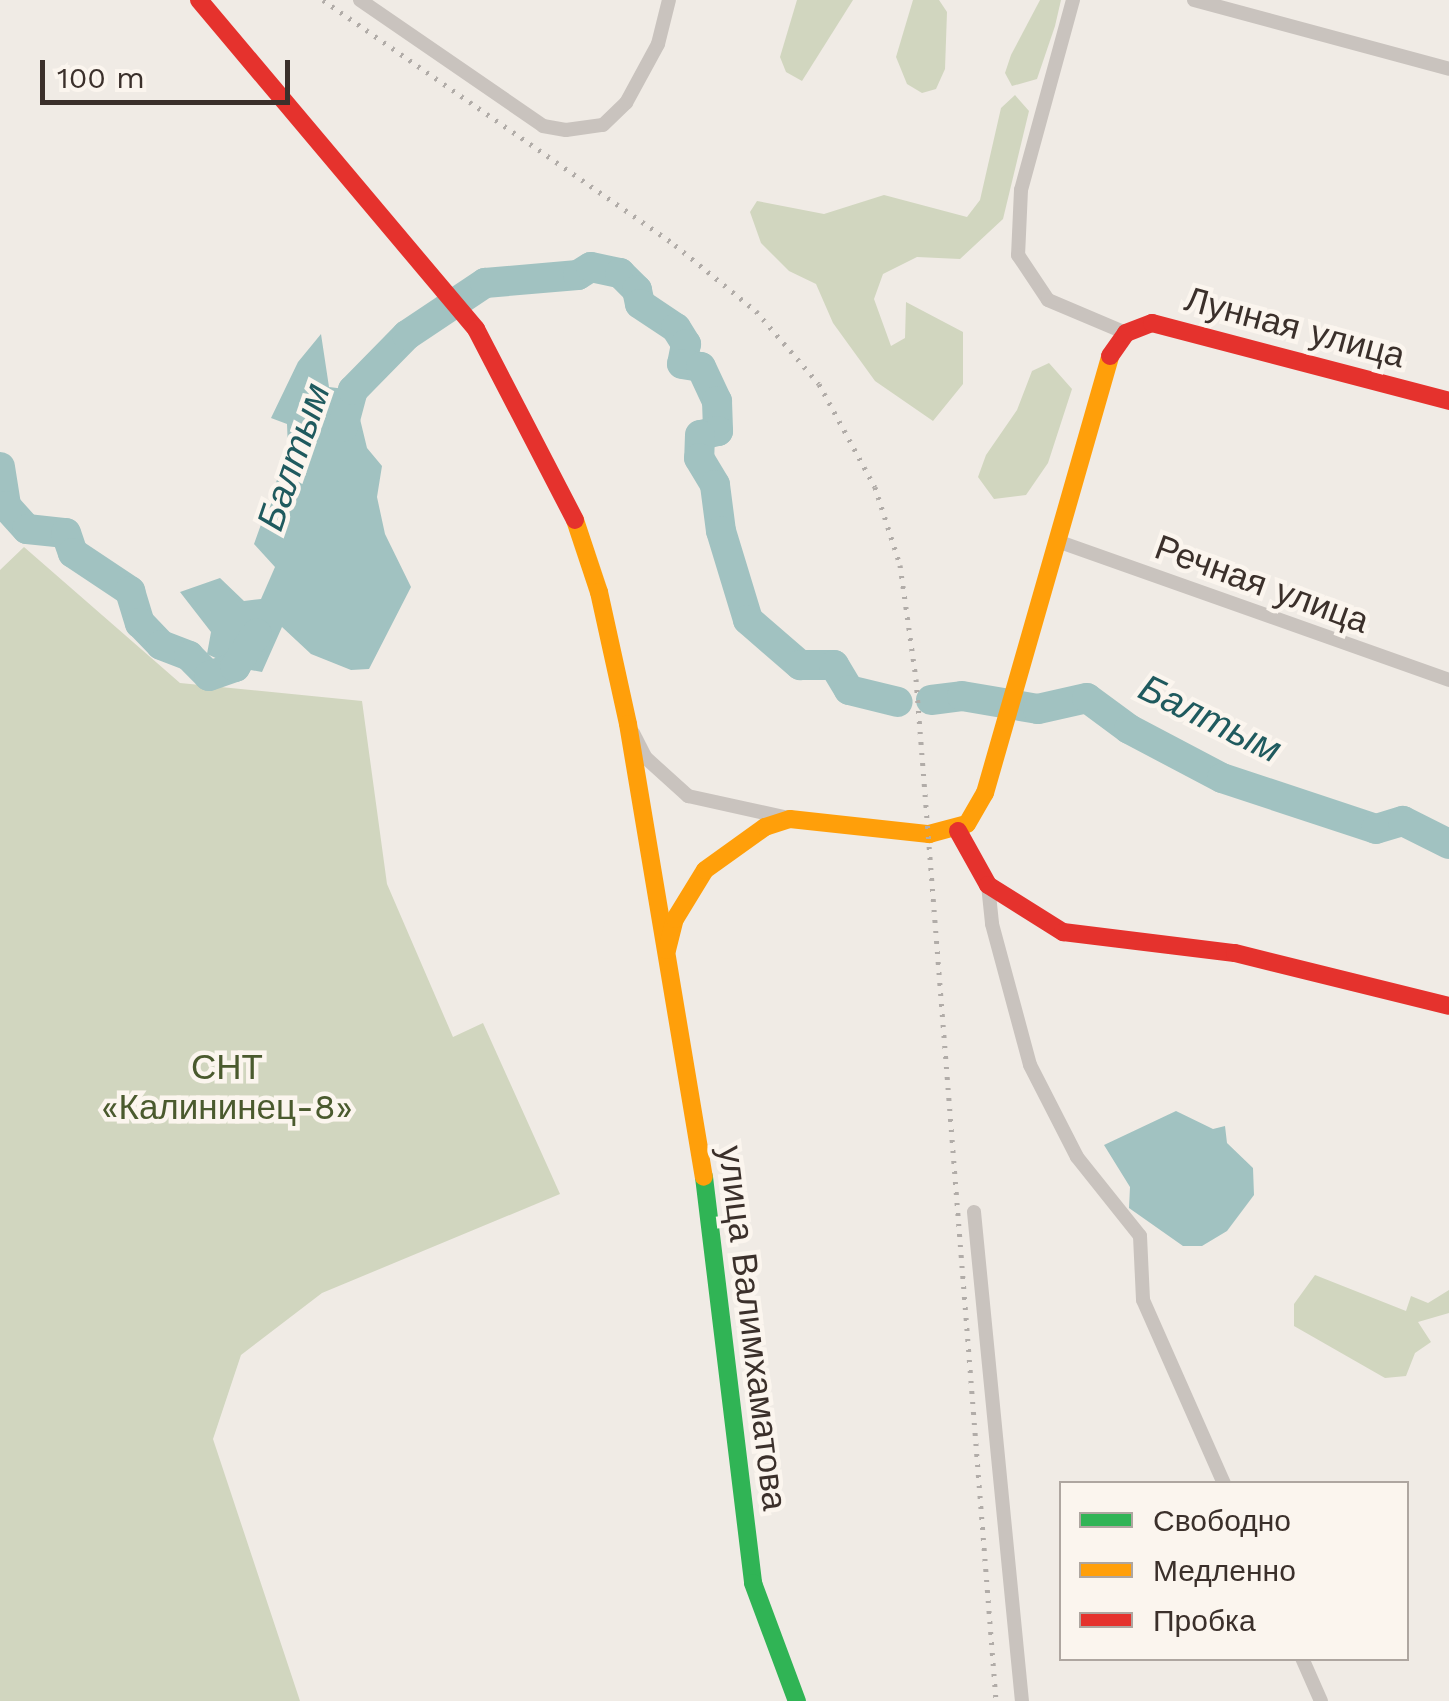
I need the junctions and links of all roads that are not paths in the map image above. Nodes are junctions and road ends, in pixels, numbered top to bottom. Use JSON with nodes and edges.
{"nodes":[{"id":1,"x":199,"y":0,"type":"edge"},
{"id":2,"x":360,"y":0,"type":"edge"},
{"id":3,"x":669,"y":0,"type":"edge"},
{"id":4,"x":1073,"y":0,"type":"edge"},
{"id":5,"x":1194,"y":0,"type":"edge"},
{"id":6,"x":1449,"y":68,"type":"edge"},
{"id":7,"x":1126,"y":333,"type":"junction"},
{"id":8,"x":1449,"y":401,"type":"edge"},
{"id":9,"x":1057,"y":541,"type":"junction"},
{"id":10,"x":1449,"y":680,"type":"edge"},
{"id":11,"x":628,"y":724,"type":"junction"},
{"id":12,"x":790,"y":818,"type":"junction"},
{"id":13,"x":958,"y":832,"type":"junction"},
{"id":14,"x":988,"y":885,"type":"junction"},
{"id":15,"x":666,"y":958,"type":"junction"},
{"id":16,"x":1449,"y":1006,"type":"edge"},
{"id":17,"x":974,"y":1212,"type":"dead end"},
{"id":18,"x":1223,"y":1481,"type":"edge"},
{"id":19,"x":1303,"y":1661,"type":"edge"},
{"id":20,"x":797,"y":1701,"type":"edge"},
{"id":21,"x":1022,"y":1701,"type":"edge"},
{"id":22,"x":1321,"y":1701,"type":"edge"}],
"edges":[{"from":1,"to":11,"type":"street","name":"улица Валимхаматова"},
{"from":2,"to":3,"type":"street"},
{"from":4,"to":7,"type":"street"},
{"from":5,"to":6,"type":"street"},
{"from":7,"to":8,"type":"street","name":"Лунная улица"},
{"from":7,"to":9,"type":"street"},
{"from":9,"to":10,"type":"street","name":"Речная улица"},
{"from":9,"to":13,"type":"street"},
{"from":11,"to":12,"type":"street"},
{"from":11,"to":15,"type":"street","name":"улица Валимхаматова"},
{"from":12,"to":13,"type":"street"},
{"from":12,"to":15,"type":"street"},
{"from":13,"to":14,"type":"street"},
{"from":14,"to":16,"type":"street"},
{"from":14,"to":18,"type":"street"},
{"from":15,"to":20,"type":"street","name":"улица Валимхаматова"},
{"from":17,"to":21,"type":"street"},
{"from":19,"to":22,"type":"street"}]}
